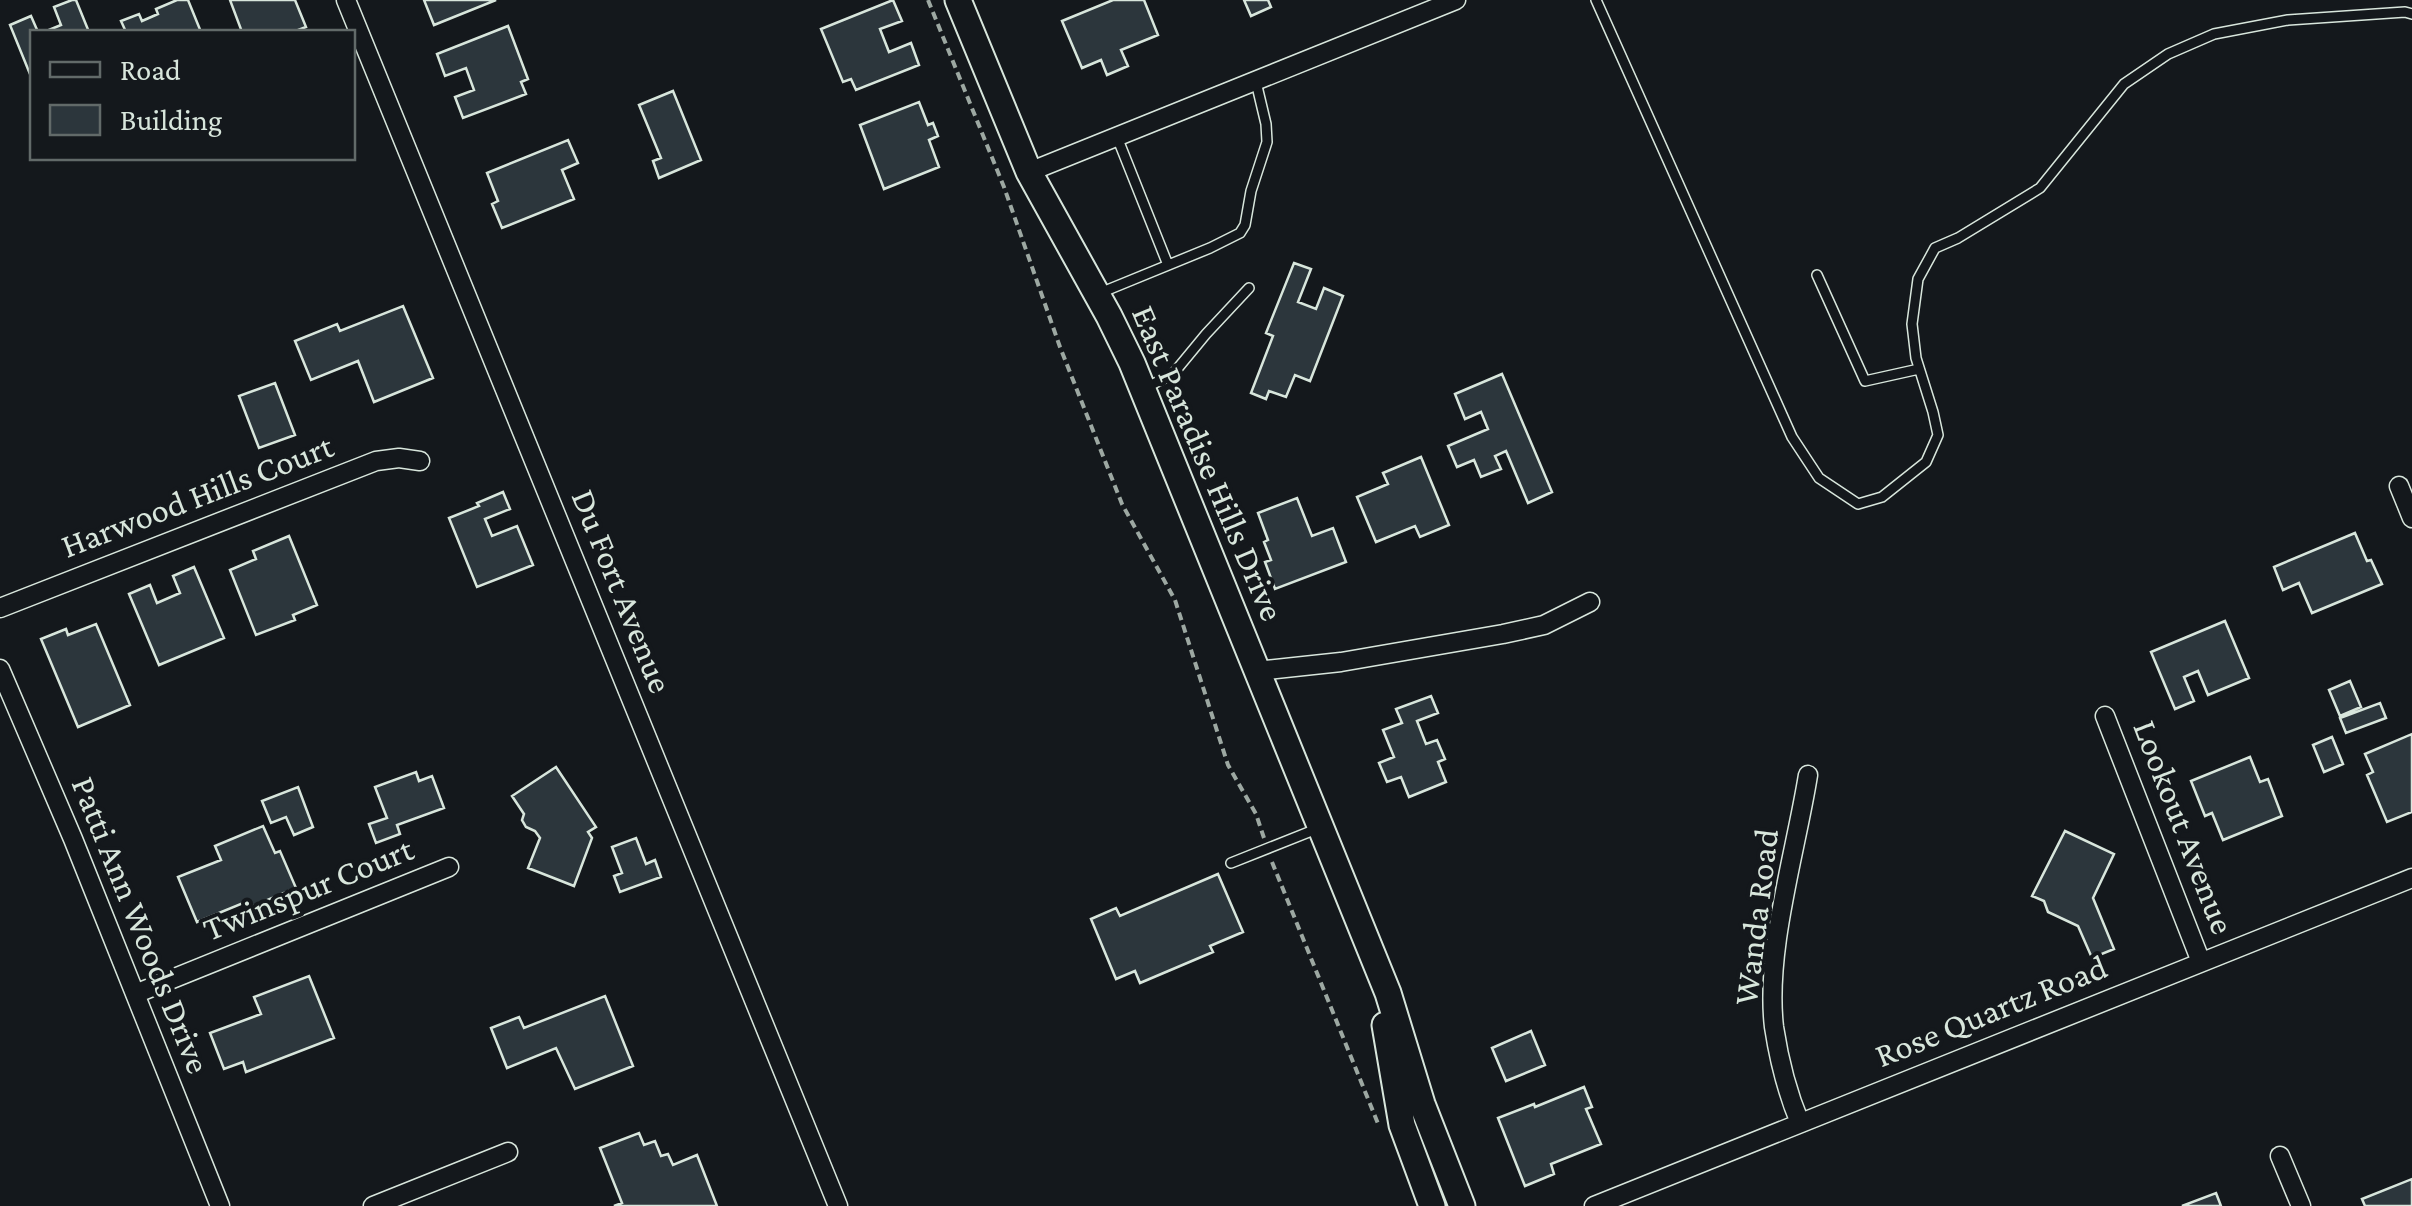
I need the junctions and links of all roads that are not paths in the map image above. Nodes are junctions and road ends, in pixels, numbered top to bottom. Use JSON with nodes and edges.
{"nodes":[{"id":1,"x":346,"y":0,"type":"edge"},
{"id":2,"x":958,"y":0,"type":"edge"},
{"id":3,"x":1456,"y":0,"type":"edge"},
{"id":4,"x":1596,"y":0,"type":"edge"},
{"id":5,"x":2412,"y":14,"type":"edge"},
{"id":6,"x":1256,"y":80,"type":"junction"},
{"id":7,"x":1116,"y":136,"type":"junction"},
{"id":8,"x":1030,"y":172,"type":"junction"},
{"id":9,"x":1168,"y":265,"type":"junction"},
{"id":10,"x":1818,"y":275,"type":"dead end"},
{"id":11,"x":1249,"y":288,"type":"dead end"},
{"id":12,"x":1097,"y":294,"type":"junction"},
{"id":13,"x":1919,"y":369,"type":"junction"},
{"id":14,"x":1143,"y":390,"type":"junction"},
{"id":15,"x":420,"y":461,"type":"dead end"},
{"id":16,"x":2399,"y":486,"type":"dead end"},
{"id":17,"x":2412,"y":518,"type":"edge"},
{"id":18,"x":1590,"y":602,"type":"dead end"},
{"id":19,"x":0,"y":608,"type":"edge"},
{"id":20,"x":0,"y":668,"type":"edge"},
{"id":21,"x":1257,"y":671,"type":"junction"},
{"id":22,"x":2105,"y":716,"type":"dead end"},
{"id":23,"x":1808,"y":775,"type":"dead end"},
{"id":24,"x":1322,"y":827,"type":"junction"},
{"id":25,"x":1232,"y":863,"type":"dead end"},
{"id":26,"x":450,"y":867,"type":"dead end"},
{"id":27,"x":2412,"y":878,"type":"edge"},
{"id":28,"x":1375,"y":961,"type":"junction"},
{"id":29,"x":2202,"y":962,"type":"junction"},
{"id":30,"x":135,"y":994,"type":"junction"},
{"id":31,"x":1800,"y":1123,"type":"junction"},
{"id":32,"x":508,"y":1152,"type":"dead end"},
{"id":33,"x":2280,"y":1156,"type":"dead end"},
{"id":34,"x":220,"y":1206,"type":"edge"},
{"id":35,"x":373,"y":1206,"type":"edge"},
{"id":36,"x":838,"y":1206,"type":"edge"},
{"id":37,"x":1432,"y":1206,"type":"edge"},
{"id":38,"x":1462,"y":1206,"type":"edge"},
{"id":39,"x":1594,"y":1206,"type":"edge"},
{"id":40,"x":2301,"y":1206,"type":"edge"}],
"edges":[{"from":1,"to":36,"type":"street","name":"Du Fort Avenue"},
{"from":2,"to":8,"type":"main road","name":"East Paradise Hills Drive"},
{"from":3,"to":6,"type":"street"},
{"from":4,"to":13,"type":"lane"},
{"from":5,"to":13,"type":"lane"},
{"from":6,"to":7,"type":"street"},
{"from":6,"to":9,"type":"lane"},
{"from":7,"to":8,"type":"street"},
{"from":7,"to":9,"type":"lane"},
{"from":8,"to":12,"type":"main road","name":"East Paradise Hills Drive"},
{"from":9,"to":12,"type":"lane"},
{"from":10,"to":13,"type":"lane"},
{"from":11,"to":14,"type":"lane"},
{"from":12,"to":14,"type":"main road","name":"East Paradise Hills Drive"},
{"from":14,"to":21,"type":"main road","name":"East Paradise Hills Drive"},
{"from":15,"to":19,"type":"street","name":"Harwood Hills Court"},
{"from":16,"to":17,"type":"street"},
{"from":18,"to":21,"type":"street"},
{"from":20,"to":30,"type":"street","name":"Patti Ann Woods Drive"},
{"from":21,"to":24,"type":"main road","name":"East Paradise Hills Drive"},
{"from":22,"to":29,"type":"street","name":"Lookout Avenue"},
{"from":23,"to":31,"type":"street","name":"Wanda Road"},
{"from":24,"to":25,"type":"lane"},
{"from":24,"to":28,"type":"main road","name":"East Paradise Hills Drive"},
{"from":26,"to":30,"type":"street","name":"Twinspur Court"},
{"from":27,"to":29,"type":"street","name":"Rose Quartz Road"},
{"from":28,"to":37,"type":"main road","name":"East Paradise Hills Drive"},
{"from":28,"to":38,"type":"main road","name":"East Paradise Hills Drive"},
{"from":29,"to":31,"type":"street","name":"Rose Quartz Road"},
{"from":30,"to":34,"type":"street","name":"Patti Ann Woods Drive"},
{"from":31,"to":39,"type":"street","name":"Rose Quartz Road"},
{"from":32,"to":35,"type":"street"},
{"from":33,"to":40,"type":"street"}]}
